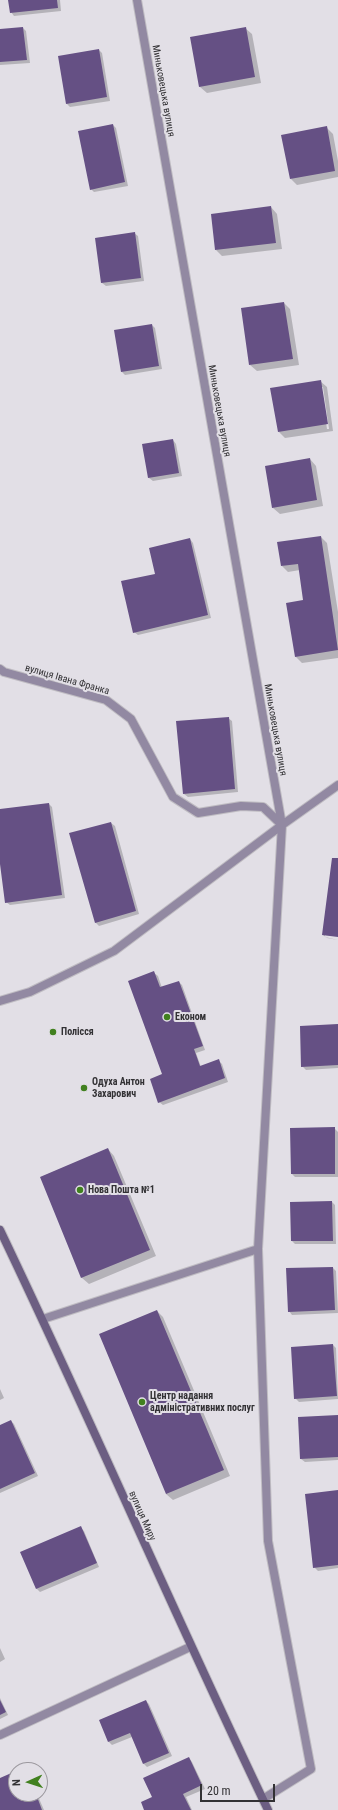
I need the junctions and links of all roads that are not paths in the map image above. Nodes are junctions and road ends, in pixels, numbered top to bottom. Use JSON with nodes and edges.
{"nodes":[{"id":1,"x":137,"y":0,"type":"edge"},
{"id":2,"x":0,"y":669,"type":"edge"},
{"id":3,"x":338,"y":785,"type":"edge"},
{"id":4,"x":282,"y":824,"type":"junction"},
{"id":5,"x":0,"y":1001,"type":"edge"},
{"id":6,"x":0,"y":1230,"type":"edge"},
{"id":7,"x":258,"y":1249,"type":"junction"},
{"id":8,"x":42,"y":1318,"type":"junction"},
{"id":9,"x":190,"y":1647,"type":"junction"},
{"id":10,"x":0,"y":1735,"type":"edge"},
{"id":11,"x":263,"y":1799,"type":"junction"},
{"id":12,"x":268,"y":1810,"type":"edge"}],
"edges":[{"from":1,"to":4,"type":"street","name":"Миньковецька вулиця"},
{"from":2,"to":4,"type":"street","name":"вулиця Івана Франка"},
{"from":3,"to":4,"type":"street"},
{"from":4,"to":5,"type":"street"},
{"from":4,"to":7,"type":"street","name":"Миньковецька вулиця"},
{"from":6,"to":8,"type":"main road","name":"вулиця Миру"},
{"from":7,"to":8,"type":"street"},
{"from":7,"to":11,"type":"street","name":"Миньковецька вулиця"},
{"from":8,"to":9,"type":"main road","name":"вулиця Миру"},
{"from":9,"to":10,"type":"street"},
{"from":9,"to":11,"type":"main road","name":"вулиця Миру"},
{"from":11,"to":12,"type":"main road","name":"вулиця Миру"}]}
